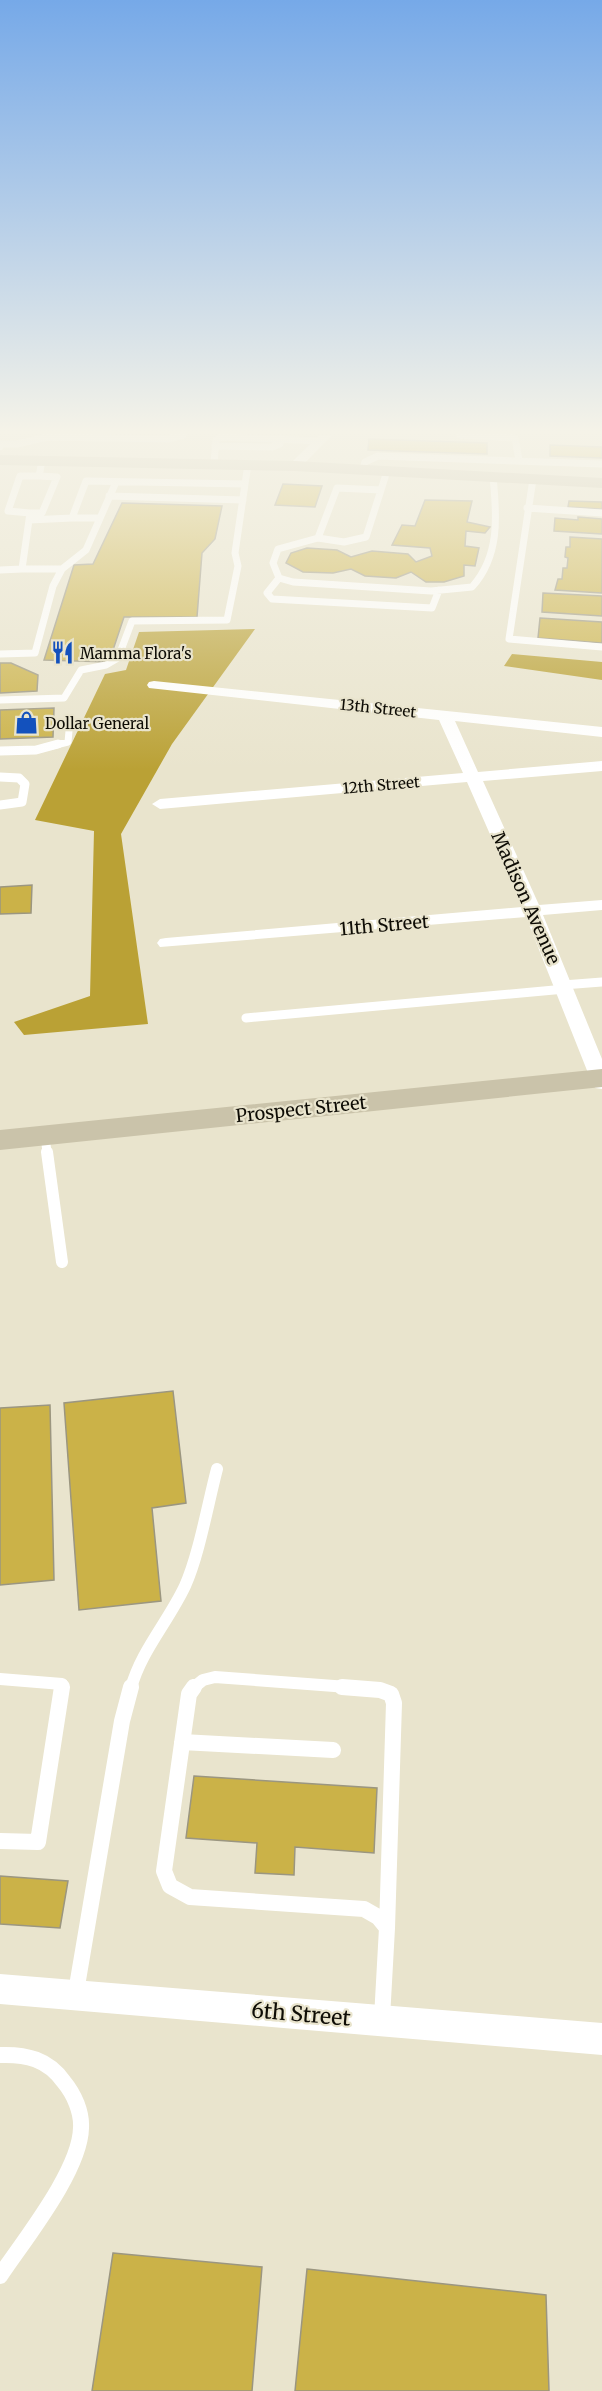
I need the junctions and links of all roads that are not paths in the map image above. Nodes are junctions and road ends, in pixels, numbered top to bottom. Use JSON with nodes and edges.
{"nodes":[{"id":1,"x":25,"y":547,"type":"edge"},
{"id":2,"x":87,"y":547,"type":"edge"},
{"id":3,"x":236,"y":547,"type":"edge"},
{"id":4,"x":287,"y":547,"type":"edge"},
{"id":5,"x":494,"y":547,"type":"edge"},
{"id":6,"x":522,"y":547,"type":"edge"},
{"id":7,"x":22,"y":569,"type":"junction"},
{"id":8,"x":62,"y":569,"type":"junction"},
{"id":9,"x":0,"y":570,"type":"edge"},
{"id":10,"x":279,"y":578,"type":"junction"},
{"id":11,"x":439,"y":590,"type":"junction"},
{"id":12,"x":602,"y":647,"type":"edge"},
{"id":13,"x":0,"y":654,"type":"edge"},
{"id":14,"x":154,"y":685,"type":"dead end"},
{"id":15,"x":0,"y":700,"type":"edge"},
{"id":16,"x":445,"y":715,"type":"junction"},
{"id":17,"x":70,"y":720,"type":"dead end"},
{"id":18,"x":602,"y":732,"type":"edge"},
{"id":19,"x":0,"y":751,"type":"edge"},
{"id":20,"x":602,"y":766,"type":"edge"},
{"id":21,"x":0,"y":777,"type":"edge"},
{"id":22,"x":472,"y":777,"type":"junction"},
{"id":23,"x":160,"y":804,"type":"dead end"},
{"id":24,"x":0,"y":805,"type":"edge"},
{"id":25,"x":602,"y":904,"type":"edge"},
{"id":26,"x":533,"y":912,"type":"junction"},
{"id":27,"x":166,"y":943,"type":"dead end"},
{"id":28,"x":602,"y":982,"type":"edge"},
{"id":29,"x":564,"y":987,"type":"junction"},
{"id":30,"x":246,"y":1018,"type":"dead end"},
{"id":31,"x":602,"y":1078,"type":"edge"},
{"id":32,"x":602,"y":1083,"type":"edge"},
{"id":33,"x":45,"y":1135,"type":"junction"},
{"id":34,"x":0,"y":1140,"type":"edge"},
{"id":35,"x":62,"y":1262,"type":"dead end"},
{"id":36,"x":217,"y":1469,"type":"dead end"},
{"id":37,"x":0,"y":1679,"type":"edge"},
{"id":38,"x":182,"y":1742,"type":"junction"},
{"id":39,"x":333,"y":1750,"type":"dead end"},
{"id":40,"x":0,"y":1841,"type":"edge"},
{"id":41,"x":387,"y":1928,"type":"junction"},
{"id":42,"x":0,"y":1989,"type":"edge"},
{"id":43,"x":75,"y":1996,"type":"junction"},
{"id":44,"x":382,"y":2021,"type":"junction"},
{"id":45,"x":602,"y":2039,"type":"edge"},
{"id":46,"x":0,"y":2055,"type":"edge"},
{"id":47,"x":0,"y":2276,"type":"edge"}],
"edges":[{"from":1,"to":7,"type":"lane"},
{"from":2,"to":8,"type":"lane"},
{"from":3,"to":15,"type":"lane"},
{"from":4,"to":10,"type":"lane"},
{"from":5,"to":11,"type":"lane"},
{"from":6,"to":12,"type":"lane"},
{"from":7,"to":8,"type":"lane"},
{"from":7,"to":9,"type":"lane"},
{"from":8,"to":13,"type":"lane"},
{"from":10,"to":11,"type":"lane"},
{"from":10,"to":11,"type":"lane"},
{"from":14,"to":16,"type":"street","name":"13th Street"},
{"from":16,"to":18,"type":"street","name":"13th Street"},
{"from":16,"to":22,"type":"street","name":"Madison Avenue"},
{"from":17,"to":19,"type":"lane"},
{"from":20,"to":22,"type":"street","name":"12th Street"},
{"from":21,"to":24,"type":"lane"},
{"from":22,"to":23,"type":"street","name":"12th Street"},
{"from":22,"to":26,"type":"street","name":"Madison Avenue"},
{"from":25,"to":26,"type":"street","name":"11th Street"},
{"from":26,"to":27,"type":"street","name":"11th Street"},
{"from":26,"to":29,"type":"street","name":"Madison Avenue"},
{"from":28,"to":29,"type":"lane"},
{"from":29,"to":30,"type":"lane"},
{"from":29,"to":31,"type":"street","name":"Madison Avenue"},
{"from":31,"to":32,"type":"street","name":"Madison Avenue"},
{"from":31,"to":33,"type":"main road","name":"Prospect Street"},
{"from":33,"to":34,"type":"main road","name":"Prospect Street"},
{"from":33,"to":35,"type":"lane"},
{"from":36,"to":43,"type":"lane"},
{"from":37,"to":40,"type":"lane"},
{"from":38,"to":39,"type":"lane"},
{"from":38,"to":41,"type":"lane"},
{"from":38,"to":41,"type":"lane"},
{"from":41,"to":44,"type":"lane"},
{"from":42,"to":43,"type":"street","name":"6th Street"},
{"from":43,"to":44,"type":"street","name":"6th Street"},
{"from":44,"to":45,"type":"street","name":"6th Street"},
{"from":46,"to":47,"type":"lane"}]}
